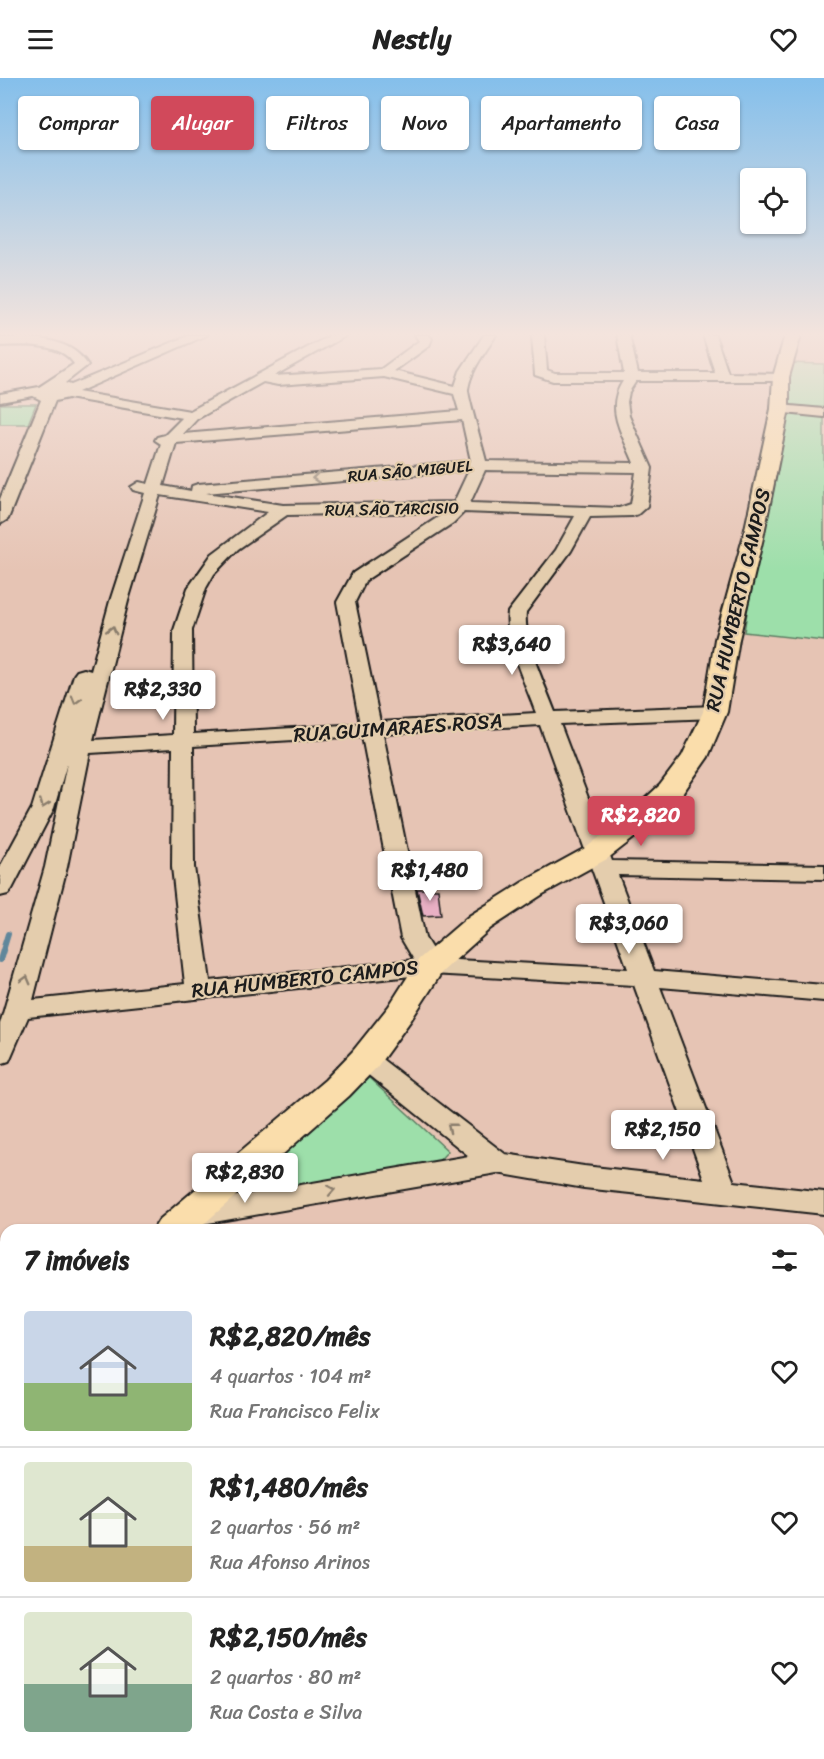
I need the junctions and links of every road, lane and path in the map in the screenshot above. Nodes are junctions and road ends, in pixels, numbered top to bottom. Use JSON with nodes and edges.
{"nodes":[{"id":1,"x":37,"y":413,"type":"edge"},
{"id":2,"x":135,"y":413,"type":"edge"},
{"id":3,"x":197,"y":413,"type":"edge"},
{"id":4,"x":622,"y":413,"type":"edge"},
{"id":5,"x":779,"y":413,"type":"edge"},
{"id":6,"x":468,"y":415,"type":"joint"},
{"id":7,"x":175,"y":427,"type":"junction"},
{"id":8,"x":479,"y":465,"type":"junction"},
{"id":9,"x":644,"y":468,"type":"junction"},
{"id":10,"x":147,"y":488,"type":"junction"},
{"id":11,"x":177,"y":494,"type":"junction"},
{"id":12,"x":460,"y":507,"type":"junction"},
{"id":13,"x":283,"y":510,"type":"junction"},
{"id":14,"x":585,"y":511,"type":"junction"},
{"id":15,"x":0,"y":519,"type":"edge"},
{"id":16,"x":715,"y":712,"type":"junction"},
{"id":17,"x":548,"y":718,"type":"junction"},
{"id":18,"x":370,"y":730,"type":"junction"},
{"id":19,"x":182,"y":742,"type":"junction"},
{"id":20,"x":72,"y":748,"type":"junction"},
{"id":21,"x":601,"y":860,"type":"junction"},
{"id":22,"x":824,"y":872,"type":"edge"},
{"id":23,"x":0,"y":889,"type":"edge"},
{"id":24,"x":430,"y":966,"type":"junction"},
{"id":25,"x":645,"y":978,"type":"junction"},
{"id":26,"x":199,"y":991,"type":"junction"},
{"id":27,"x":824,"y":993,"type":"edge"},
{"id":28,"x":17,"y":1010,"type":"junction"},
{"id":29,"x":0,"y":1055,"type":"edge"},
{"id":30,"x":365,"y":1059,"type":"junction"},
{"id":31,"x":497,"y":1164,"type":"junction"},
{"id":32,"x":723,"y":1191,"type":"junction"},
{"id":33,"x":824,"y":1203,"type":"edge"},
{"id":34,"x":181,"y":1223,"type":"edge"}],
"edges":[{"from":1,"to":15,"type":"street"},
{"from":2,"to":7,"type":"street"},
{"from":3,"to":7,"type":"street"},
{"from":4,"to":9,"type":"street"},
{"from":5,"to":16,"type":"main road","name":"RUA HUMBERTO CAMPOS"},
{"from":6,"to":7,"type":"street"},
{"from":6,"to":8,"type":"street"},
{"from":7,"to":10,"type":"street"},
{"from":8,"to":9,"type":"street","name":"RUA SÃO MIGUEL"},
{"from":8,"to":11,"type":"street","name":"RUA SÃO MIGUEL","one_way":true},
{"from":8,"to":12,"type":"street"},
{"from":9,"to":14,"type":"street","name":"RUA SÃO TARCISIO"},
{"from":10,"to":11,"type":"street","name":"RUA SÃO TARCISIO"},
{"from":10,"to":20,"type":"street"},
{"from":11,"to":13,"type":"street","name":"RUA SÃO TARCISIO"},
{"from":12,"to":13,"type":"street","name":"RUA SÃO TARCISIO"},
{"from":12,"to":14,"type":"street","name":"RUA SÃO TARCISIO"},
{"from":12,"to":18,"type":"street"},
{"from":13,"to":19,"type":"street"},
{"from":14,"to":17,"type":"street"},
{"from":16,"to":17,"type":"street","name":"RUA GUIMARAES ROSA"},
{"from":16,"to":21,"type":"main road","name":"RUA HUMBERTO CAMPOS"},
{"from":17,"to":18,"type":"street","name":"RUA GUIMARAES ROSA"},
{"from":17,"to":21,"type":"street"},
{"from":18,"to":19,"type":"street","name":"RUA GUIMARAES ROSA"},
{"from":18,"to":24,"type":"street"},
{"from":19,"to":20,"type":"street","name":"RUA GUIMARAES ROSA"},
{"from":19,"to":26,"type":"street"},
{"from":20,"to":23,"type":"street","one_way":true},
{"from":28,"to":20,"type":"street","one_way":true},
{"from":21,"to":22,"type":"street"},
{"from":21,"to":24,"type":"main road","name":"RUA HUMBERTO CAMPOS"},
{"from":21,"to":25,"type":"street"},
{"from":24,"to":25,"type":"street"},
{"from":24,"to":26,"type":"street","name":"RUA HUMBERTO CAMPOS"},
{"from":24,"to":30,"type":"main road"},
{"from":25,"to":27,"type":"street"},
{"from":25,"to":32,"type":"street"},
{"from":26,"to":28,"type":"street","name":"RUA HUMBERTO CAMPOS"},
{"from":28,"to":29,"type":"street"},
{"from":31,"to":30,"type":"street","one_way":true},
{"from":30,"to":34,"type":"main road"},
{"from":31,"to":32,"type":"street"},
{"from":34,"to":31,"type":"street","one_way":true},
{"from":32,"to":33,"type":"street"}]}
